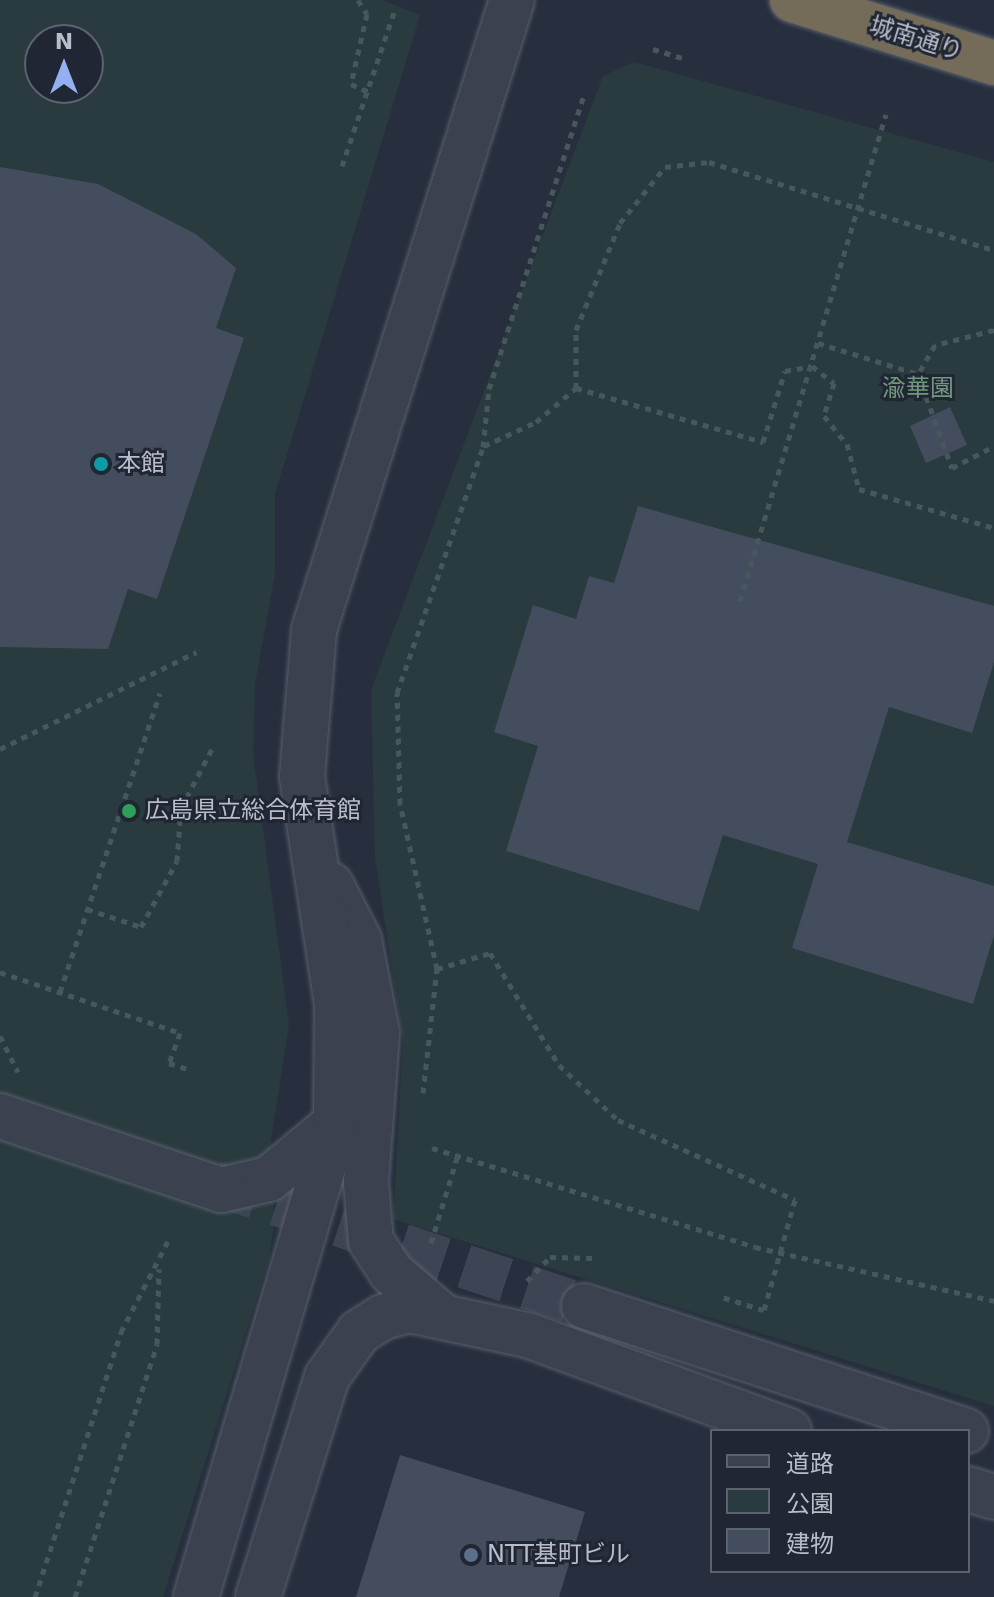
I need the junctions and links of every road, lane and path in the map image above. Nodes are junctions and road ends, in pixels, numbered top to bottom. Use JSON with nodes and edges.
{"nodes":[{"id":1,"x":358,"y":0,"type":"edge"},
{"id":2,"x":512,"y":0,"type":"edge"},
{"id":3,"x":792,"y":0,"type":"edge"},
{"id":4,"x":394,"y":12,"type":"dead end"},
{"id":5,"x":653,"y":49,"type":"dead end"},
{"id":6,"x":683,"y":58,"type":"dead end"},
{"id":7,"x":994,"y":63,"type":"edge"},
{"id":8,"x":369,"y":92,"type":"junction"},
{"id":9,"x":583,"y":98,"type":"dead end"},
{"id":10,"x":886,"y":114,"type":"dead end"},
{"id":11,"x":342,"y":166,"type":"dead end"},
{"id":12,"x":857,"y":209,"type":"junction"},
{"id":13,"x":994,"y":250,"type":"edge"},
{"id":14,"x":994,"y":330,"type":"edge"},
{"id":15,"x":818,"y":343,"type":"junction"},
{"id":16,"x":812,"y":366,"type":"junction"},
{"id":17,"x":918,"y":374,"type":"junction"},
{"id":18,"x":576,"y":388,"type":"junction"},
{"id":19,"x":994,"y":446,"type":"edge"},
{"id":20,"x":483,"y":447,"type":"junction"},
{"id":21,"x":994,"y":528,"type":"edge"},
{"id":22,"x":740,"y":601,"type":"dead end"},
{"id":23,"x":196,"y":652,"type":"dead end"},
{"id":24,"x":160,"y":693,"type":"dead end"},
{"id":25,"x":0,"y":749,"type":"edge"},
{"id":26,"x":212,"y":749,"type":"dead end"},
{"id":27,"x":306,"y":837,"type":"junction"},
{"id":28,"x":87,"y":909,"type":"junction"},
{"id":29,"x":437,"y":969,"type":"junction"},
{"id":30,"x":0,"y":972,"type":"edge"},
{"id":31,"x":60,"y":992,"type":"junction"},
{"id":32,"x":0,"y":1036,"type":"edge"},
{"id":33,"x":15,"y":1066,"type":"dead end"},
{"id":34,"x":187,"y":1069,"type":"dead end"},
{"id":35,"x":421,"y":1105,"type":"dead end"},
{"id":36,"x":0,"y":1116,"type":"edge"},
{"id":37,"x":336,"y":1123,"type":"junction"},
{"id":38,"x":432,"y":1148,"type":"dead end"},
{"id":39,"x":457,"y":1158,"type":"junction"},
{"id":40,"x":170,"y":1237,"type":"dead end"},
{"id":41,"x":430,"y":1248,"type":"dead end"},
{"id":42,"x":782,"y":1254,"type":"junction"},
{"id":43,"x":608,"y":1262,"type":"dead end"},
{"id":44,"x":159,"y":1268,"type":"junction"},
{"id":45,"x":527,"y":1281,"type":"dead end"},
{"id":46,"x":707,"y":1293,"type":"dead end"},
{"id":47,"x":994,"y":1301,"type":"edge"},
{"id":48,"x":584,"y":1306,"type":"tunnel mouth"},
{"id":49,"x":440,"y":1314,"type":"junction"},
{"id":50,"x":784,"y":1429,"type":"edge"},
{"id":51,"x":958,"y":1429,"type":"edge"},
{"id":52,"x":970,"y":1434,"type":"edge"},
{"id":53,"x":994,"y":1449,"type":"edge"},
{"id":54,"x":970,"y":1490,"type":"edge"},
{"id":55,"x":994,"y":1497,"type":"edge"},
{"id":56,"x":35,"y":1597,"type":"edge"},
{"id":57,"x":75,"y":1597,"type":"edge"},
{"id":58,"x":196,"y":1597,"type":"edge"},
{"id":59,"x":258,"y":1597,"type":"edge"}],
"edges":[{"from":1,"to":8,"type":"path"},
{"from":2,"to":27,"type":"street"},
{"from":3,"to":7,"type":"highway","name":"城南通り"},
{"from":4,"to":8,"type":"path"},
{"from":5,"to":6,"type":"path"},
{"from":8,"to":11,"type":"path"},
{"from":9,"to":20,"type":"path"},
{"from":10,"to":12,"type":"path"},
{"from":12,"to":13,"type":"path"},
{"from":12,"to":15,"type":"path"},
{"from":12,"to":18,"type":"path"},
{"from":14,"to":17,"type":"path"},
{"from":15,"to":16,"type":"path"},
{"from":15,"to":17,"type":"path"},
{"from":16,"to":18,"type":"path"},
{"from":16,"to":21,"type":"path"},
{"from":16,"to":22,"type":"path"},
{"from":17,"to":19,"type":"path"},
{"from":18,"to":20,"type":"path"},
{"from":20,"to":29,"type":"path"},
{"from":23,"to":25,"type":"path"},
{"from":24,"to":28,"type":"path"},
{"from":26,"to":28,"type":"path"},
{"from":27,"to":37,"type":"street"},
{"from":27,"to":49,"type":"street"},
{"from":28,"to":31,"type":"path"},
{"from":29,"to":35,"type":"path"},
{"from":29,"to":42,"type":"path"},
{"from":30,"to":31,"type":"path"},
{"from":31,"to":34,"type":"path"},
{"from":32,"to":33,"type":"path"},
{"from":36,"to":37,"type":"street"},
{"from":37,"to":58,"type":"street"},
{"from":38,"to":39,"type":"path"},
{"from":39,"to":41,"type":"path"},
{"from":39,"to":42,"type":"path"},
{"from":40,"to":44,"type":"path"},
{"from":42,"to":46,"type":"path"},
{"from":42,"to":47,"type":"path"},
{"from":43,"to":45,"type":"path"},
{"from":44,"to":56,"type":"path"},
{"from":44,"to":57,"type":"path"},
{"from":48,"to":51,"type":"street"},
{"from":49,"to":50,"type":"street"},
{"from":49,"to":59,"type":"street"},
{"from":52,"to":53,"type":"street"},
{"from":54,"to":55,"type":"street"}]}
